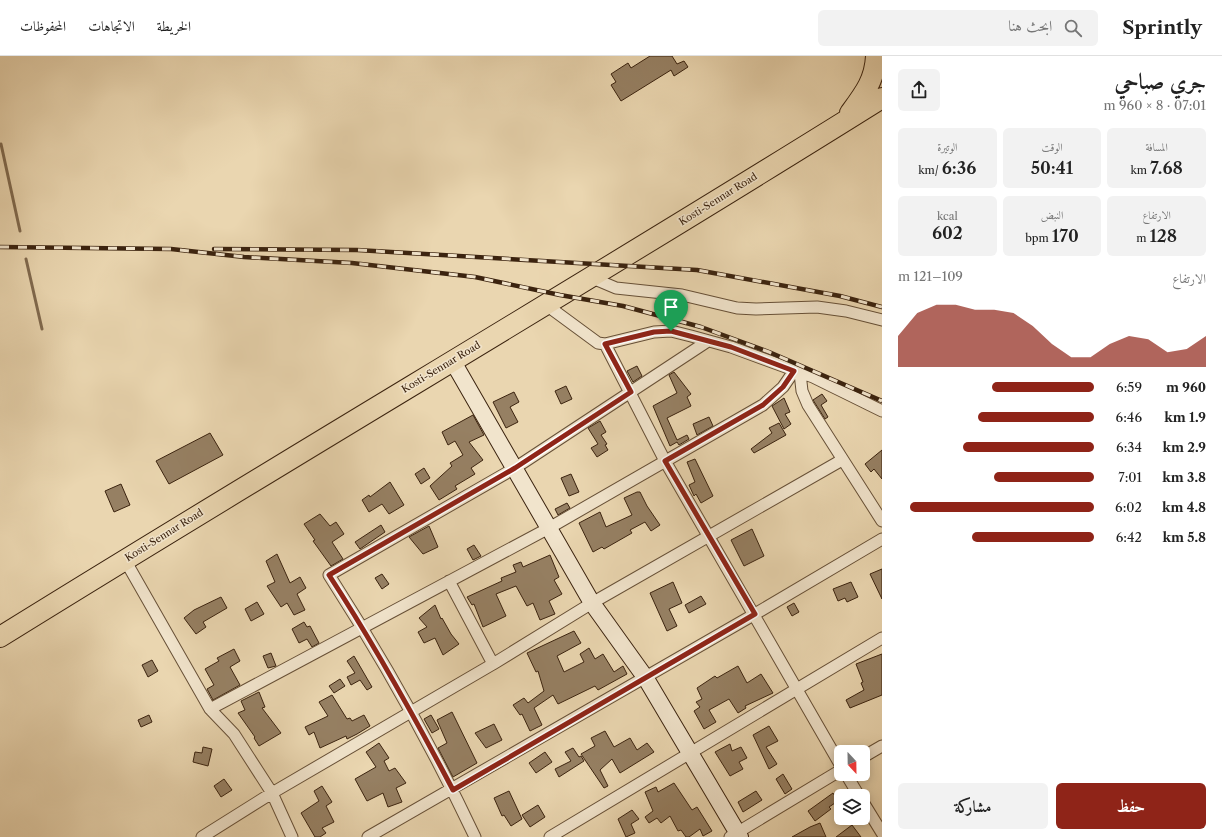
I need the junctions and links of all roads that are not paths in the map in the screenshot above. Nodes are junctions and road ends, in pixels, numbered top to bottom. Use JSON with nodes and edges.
{"nodes":[{"id":1,"x":876,"y":56,"type":"edge"},
{"id":2,"x":882,"y":98,"type":"edge"},
{"id":3,"x":843,"y":122,"type":"junction"},
{"id":4,"x":590,"y":277,"type":"junction"},
{"id":5,"x":545,"y":304,"type":"junction"},
{"id":6,"x":882,"y":320,"type":"edge"},
{"id":7,"x":708,"y":341,"type":"junction"},
{"id":8,"x":605,"y":344,"type":"junction"},
{"id":9,"x":452,"y":360,"type":"junction"},
{"id":10,"x":797,"y":372,"type":"junction"},
{"id":11,"x":631,"y":392,"type":"junction"},
{"id":12,"x":882,"y":411,"type":"edge"},
{"id":13,"x":842,"y":460,"type":"junction"},
{"id":14,"x":665,"y":461,"type":"junction"},
{"id":15,"x":515,"y":468,"type":"junction"},
{"id":16,"x":882,"y":521,"type":"edge"},
{"id":17,"x":549,"y":528,"type":"junction"},
{"id":18,"x":709,"y":536,"type":"junction"},
{"id":19,"x":882,"y":539,"type":"edge"},
{"id":20,"x":125,"y":560,"type":"junction"},
{"id":21,"x":449,"y":581,"type":"junction"},
{"id":22,"x":592,"y":603,"type":"junction"},
{"id":23,"x":755,"y":614,"type":"junction"},
{"id":24,"x":362,"y":626,"type":"junction"},
{"id":25,"x":0,"y":637,"type":"edge"},
{"id":26,"x":882,"y":638,"type":"edge"},
{"id":27,"x":493,"y":664,"type":"junction"},
{"id":28,"x":645,"y":677,"type":"junction"},
{"id":29,"x":798,"y":690,"type":"junction"},
{"id":30,"x":210,"y":709,"type":"junction"},
{"id":31,"x":412,"y":712,"type":"junction"},
{"id":32,"x":882,"y":746,"type":"edge"},
{"id":33,"x":691,"y":753,"type":"junction"},
{"id":34,"x":870,"y":753,"type":"edge"},
{"id":35,"x":834,"y":754,"type":"edge"},
{"id":36,"x":834,"y":774,"type":"edge"},
{"id":37,"x":453,"y":790,"type":"junction"},
{"id":38,"x":272,"y":794,"type":"junction"},
{"id":39,"x":870,"y":813,"type":"edge"},
{"id":40,"x":882,"y":833,"type":"edge"},
{"id":41,"x":736,"y":836,"type":"edge"},
{"id":42,"x":202,"y":837,"type":"edge"},
{"id":43,"x":292,"y":837,"type":"edge"},
{"id":44,"x":368,"y":837,"type":"edge"},
{"id":45,"x":475,"y":837,"type":"edge"},
{"id":46,"x":550,"y":837,"type":"edge"}],
"edges":[{"from":1,"to":3,"type":"highway"},
{"from":2,"to":3,"type":"highway","name":"Kosti-Sennar Road"},
{"from":3,"to":4,"type":"highway","name":"Kosti-Sennar Road"},
{"from":4,"to":5,"type":"highway","name":"Kosti-Sennar Road"},
{"from":4,"to":6,"type":"street"},
{"from":5,"to":8,"type":"street"},
{"from":5,"to":9,"type":"highway","name":"Kosti-Sennar Road"},
{"from":7,"to":8,"type":"street"},
{"from":7,"to":10,"type":"street"},
{"from":7,"to":11,"type":"street"},
{"from":8,"to":11,"type":"street"},
{"from":9,"to":15,"type":"street"},
{"from":9,"to":20,"type":"highway","name":"Kosti-Sennar Road"},
{"from":10,"to":12,"type":"street"},
{"from":10,"to":13,"type":"street"},
{"from":10,"to":14,"type":"street"},
{"from":11,"to":14,"type":"street"},
{"from":11,"to":15,"type":"street"},
{"from":13,"to":16,"type":"street"},
{"from":13,"to":18,"type":"street"},
{"from":14,"to":17,"type":"street"},
{"from":14,"to":18,"type":"street"},
{"from":15,"to":17,"type":"street"},
{"from":15,"to":24,"type":"street"},
{"from":17,"to":21,"type":"street"},
{"from":17,"to":22,"type":"street"},
{"from":18,"to":22,"type":"street"},
{"from":18,"to":23,"type":"street"},
{"from":19,"to":23,"type":"street"},
{"from":20,"to":25,"type":"highway","name":"Kosti-Sennar Road"},
{"from":20,"to":30,"type":"street"},
{"from":21,"to":24,"type":"street"},
{"from":21,"to":27,"type":"street"},
{"from":22,"to":27,"type":"street"},
{"from":22,"to":28,"type":"street"},
{"from":23,"to":28,"type":"street"},
{"from":23,"to":29,"type":"street"},
{"from":24,"to":30,"type":"street"},
{"from":24,"to":31,"type":"street"},
{"from":26,"to":29,"type":"street"},
{"from":27,"to":31,"type":"street"},
{"from":28,"to":33,"type":"street"},
{"from":28,"to":37,"type":"street"},
{"from":29,"to":33,"type":"street"},
{"from":29,"to":35,"type":"street"},
{"from":30,"to":38,"type":"street"},
{"from":31,"to":37,"type":"street"},
{"from":31,"to":38,"type":"street"},
{"from":32,"to":34,"type":"street"},
{"from":33,"to":41,"type":"street"},
{"from":33,"to":46,"type":"street"},
{"from":36,"to":41,"type":"street"},
{"from":37,"to":44,"type":"street"},
{"from":37,"to":45,"type":"street"},
{"from":38,"to":42,"type":"street"},
{"from":38,"to":43,"type":"street"},
{"from":39,"to":40,"type":"street"}]}
